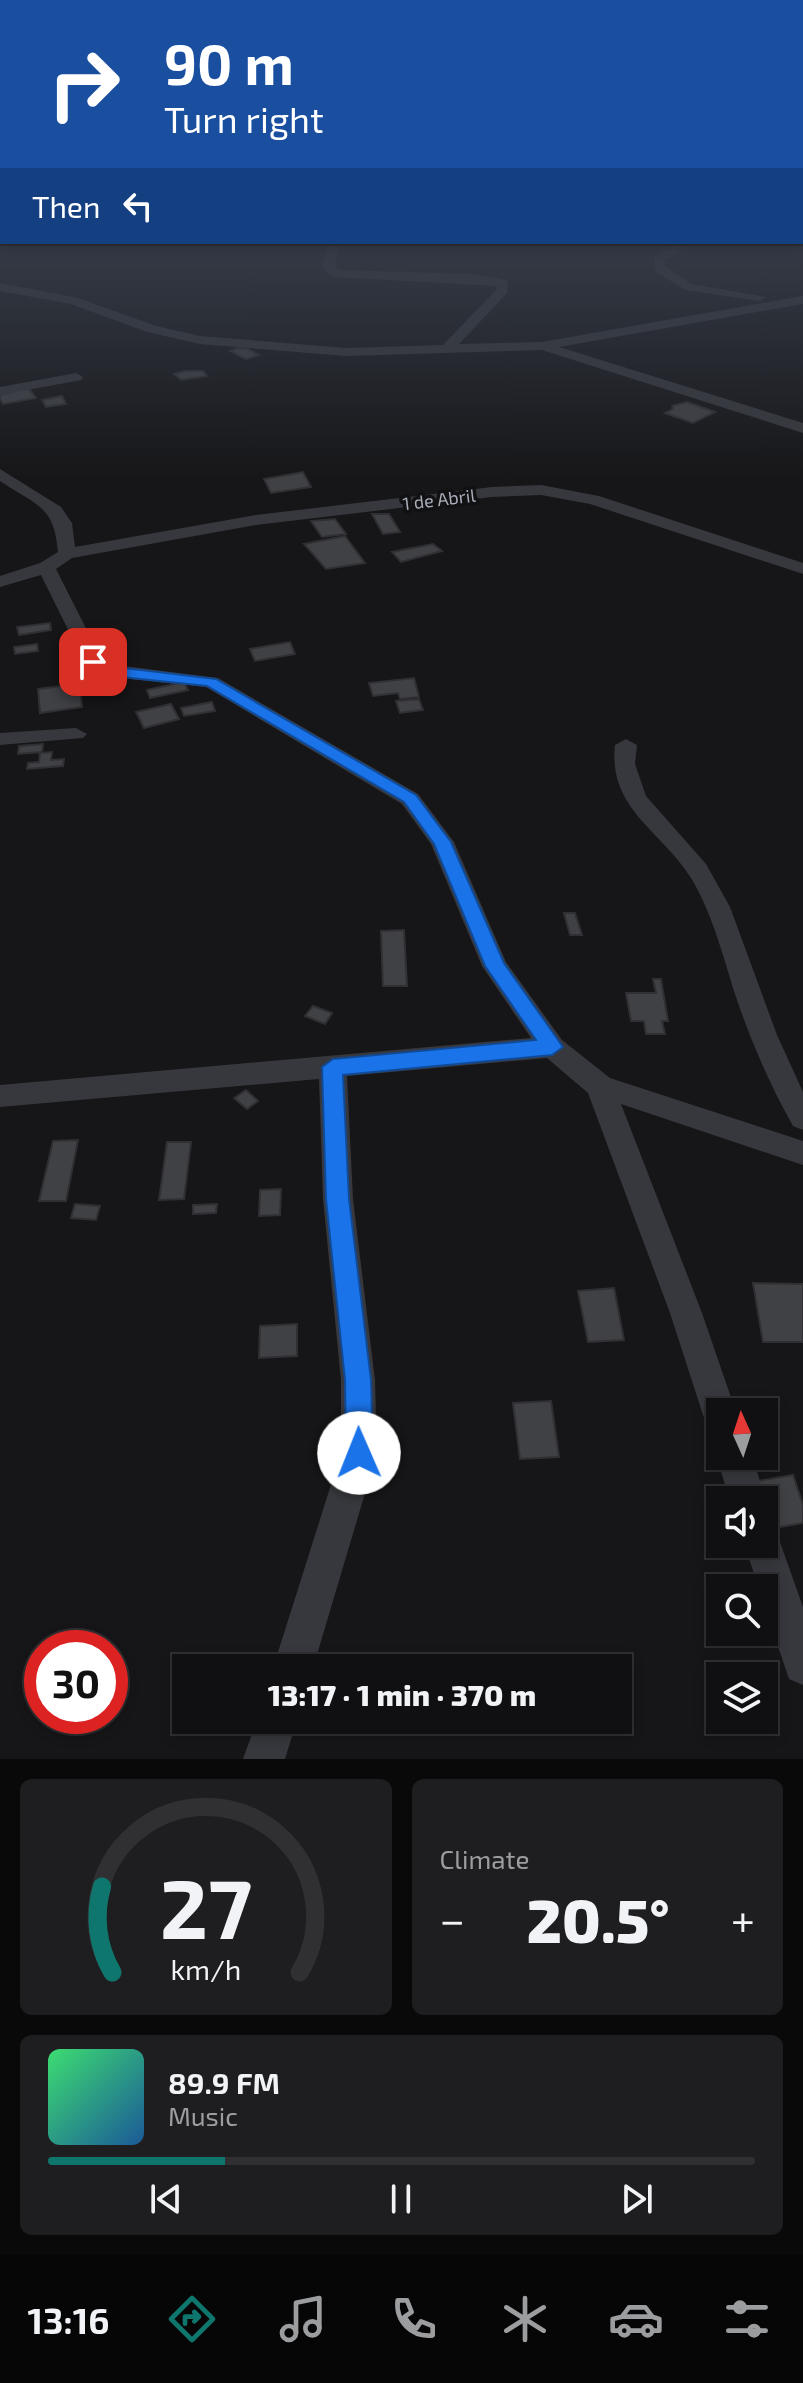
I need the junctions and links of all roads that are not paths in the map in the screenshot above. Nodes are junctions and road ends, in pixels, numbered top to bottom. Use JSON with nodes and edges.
{"nodes":[{"id":1,"x":116,"y":316,"type":"edge"},
{"id":2,"x":478,"y":316,"type":"edge"},
{"id":3,"x":712,"y":316,"type":"edge"},
{"id":4,"x":542,"y":346,"type":"junction"},
{"id":5,"x":445,"y":351,"type":"junction"},
{"id":6,"x":76,"y":377,"type":"dead end"},
{"id":7,"x":0,"y":391,"type":"edge"},
{"id":8,"x":803,"y":428,"type":"edge"},
{"id":9,"x":0,"y":474,"type":"edge"},
{"id":10,"x":56,"y":560,"type":"junction"},
{"id":11,"x":803,"y":569,"type":"edge"},
{"id":12,"x":0,"y":582,"type":"edge"},
{"id":13,"x":76,"y":734,"type":"dead end"},
{"id":14,"x":0,"y":739,"type":"edge"},
{"id":15,"x":626,"y":745,"type":"dead end"},
{"id":16,"x":552,"y":1047,"type":"junction"},
{"id":17,"x":333,"y":1067,"type":"junction"},
{"id":18,"x":600,"y":1086,"type":"junction"},
{"id":19,"x":0,"y":1096,"type":"edge"},
{"id":20,"x":803,"y":1118,"type":"edge"},
{"id":21,"x":803,"y":1153,"type":"edge"},
{"id":22,"x":714,"y":1398,"type":"edge"},
{"id":23,"x":768,"y":1558,"type":"edge"},
{"id":24,"x":297,"y":1654,"type":"edge"},
{"id":25,"x":803,"y":1665,"type":"edge"},
{"id":26,"x":272,"y":1734,"type":"edge"},
{"id":27,"x":264,"y":1759,"type":"edge"}],
"edges":[{"from":1,"to":5,"type":"street"},
{"from":2,"to":5,"type":"street"},
{"from":3,"to":4,"type":"street"},
{"from":4,"to":5,"type":"street"},
{"from":4,"to":8,"type":"street"},
{"from":6,"to":7,"type":"street"},
{"from":9,"to":10,"type":"street"},
{"from":10,"to":11,"type":"street","name":"1 de Abril"},
{"from":10,"to":12,"type":"street","name":"1 de Abril"},
{"from":10,"to":16,"type":"street"},
{"from":13,"to":14,"type":"street"},
{"from":15,"to":20,"type":"street"},
{"from":16,"to":17,"type":"street"},
{"from":16,"to":18,"type":"street"},
{"from":17,"to":19,"type":"street"},
{"from":17,"to":24,"type":"street"},
{"from":18,"to":21,"type":"street"},
{"from":18,"to":22,"type":"street"},
{"from":23,"to":25,"type":"street"},
{"from":26,"to":27,"type":"street"}]}
